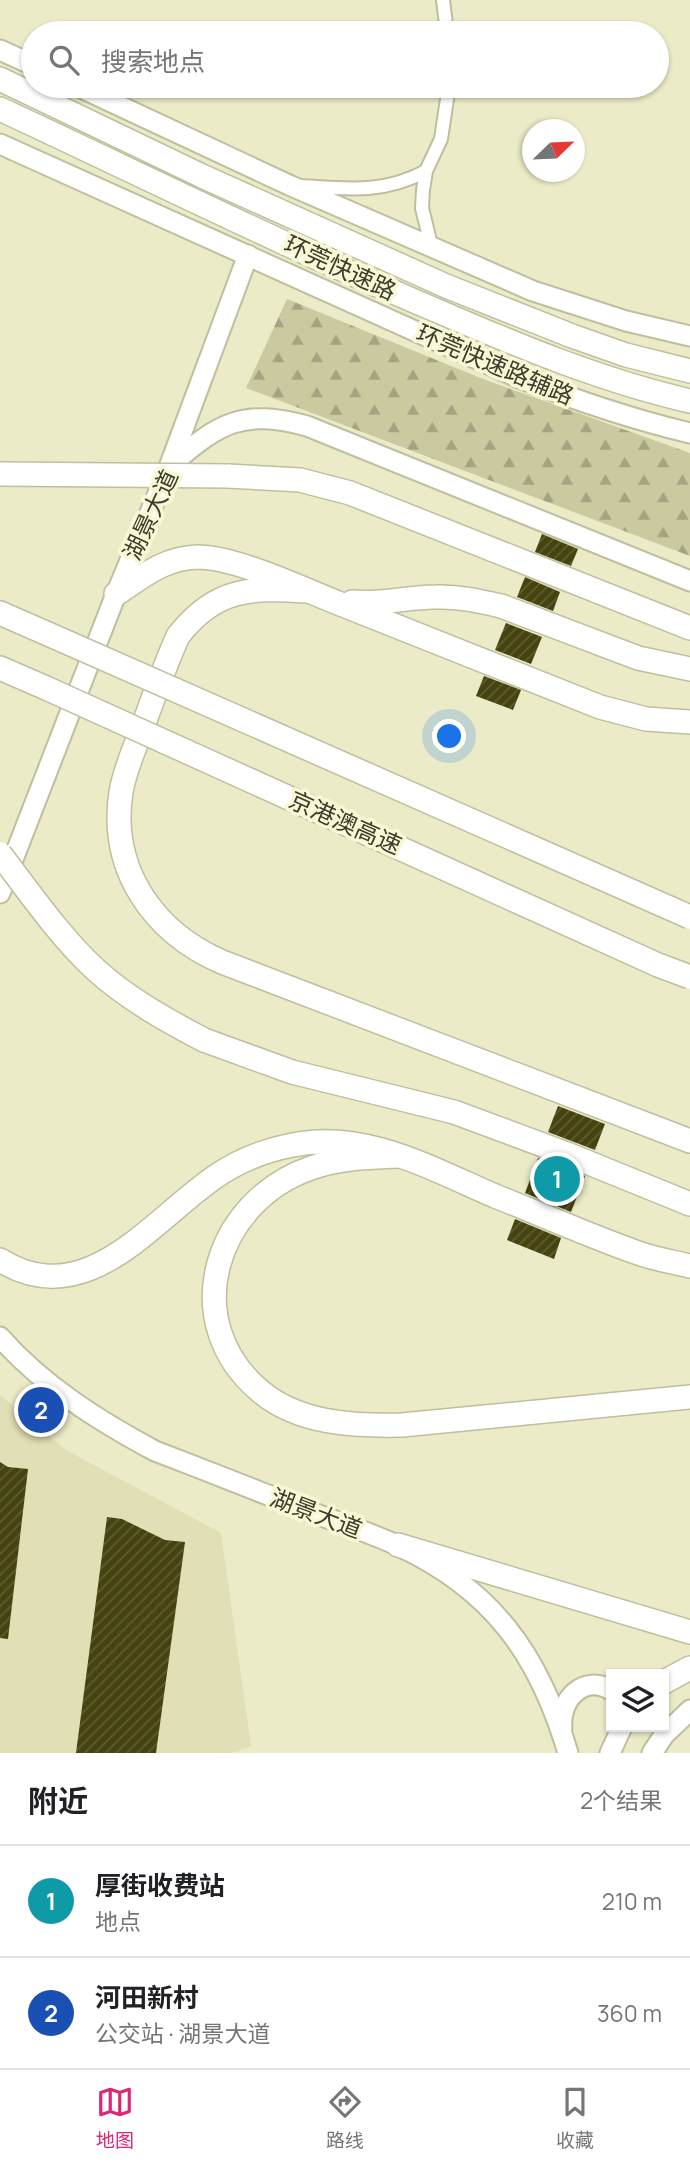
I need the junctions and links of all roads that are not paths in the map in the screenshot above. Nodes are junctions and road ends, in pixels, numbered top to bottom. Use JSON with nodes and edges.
{"nodes":[{"id":1,"x":443,"y":0,"type":"edge"},
{"id":2,"x":446,"y":21,"type":"edge"},
{"id":3,"x":0,"y":50,"type":"edge"},
{"id":4,"x":21,"y":60,"type":"edge"},
{"id":5,"x":0,"y":79,"type":"edge"},
{"id":6,"x":21,"y":89,"type":"edge"},
{"id":7,"x":40,"y":98,"type":"edge"},
{"id":8,"x":103,"y":98,"type":"edge"},
{"id":9,"x":447,"y":98,"type":"edge"},
{"id":10,"x":0,"y":109,"type":"edge"},
{"id":11,"x":0,"y":144,"type":"edge"},
{"id":12,"x":426,"y":171,"type":"junction"},
{"id":13,"x":289,"y":185,"type":"junction"},
{"id":14,"x":431,"y":245,"type":"junction"},
{"id":15,"x":247,"y":256,"type":"junction"},
{"id":16,"x":690,"y":336,"type":"edge"},
{"id":17,"x":690,"y":371,"type":"edge"},
{"id":18,"x":690,"y":401,"type":"edge"},
{"id":19,"x":690,"y":433,"type":"edge"},
{"id":20,"x":169,"y":467,"type":"junction"},
{"id":21,"x":0,"y":474,"type":"edge"},
{"id":22,"x":690,"y":581,"type":"edge"},
{"id":23,"x":116,"y":594,"type":"junction"},
{"id":24,"x":317,"y":594,"type":"junction"},
{"id":25,"x":0,"y":613,"type":"edge"},
{"id":26,"x":690,"y":628,"type":"edge"},
{"id":27,"x":0,"y":668,"type":"edge"},
{"id":28,"x":690,"y":669,"type":"edge"},
{"id":29,"x":690,"y":722,"type":"edge"},
{"id":30,"x":0,"y":854,"type":"edge"},
{"id":31,"x":0,"y":893,"type":"edge"},
{"id":32,"x":690,"y":917,"type":"edge"},
{"id":33,"x":690,"y":977,"type":"edge"},
{"id":34,"x":690,"y":1141,"type":"edge"},
{"id":35,"x":400,"y":1156,"type":"junction"},
{"id":36,"x":690,"y":1204,"type":"edge"},
{"id":37,"x":0,"y":1260,"type":"edge"},
{"id":38,"x":690,"y":1266,"type":"edge"},
{"id":39,"x":0,"y":1337,"type":"edge"},
{"id":40,"x":690,"y":1397,"type":"edge"},
{"id":41,"x":398,"y":1545,"type":"junction"},
{"id":42,"x":690,"y":1632,"type":"edge"},
{"id":43,"x":690,"y":1668,"type":"edge"},
{"id":44,"x":669,"y":1679,"type":"edge"},
{"id":45,"x":606,"y":1688,"type":"edge"},
{"id":46,"x":690,"y":1710,"type":"edge"},
{"id":47,"x":620,"y":1732,"type":"edge"},
{"id":48,"x":562,"y":1733,"type":"junction"},
{"id":49,"x":568,"y":1753,"type":"edge"},
{"id":50,"x":610,"y":1753,"type":"edge"},
{"id":51,"x":652,"y":1753,"type":"edge"}],
"edges":[{"from":1,"to":2,"type":"street"},
{"from":3,"to":4,"type":"main road"},
{"from":5,"to":6,"type":"highway","name":"环莞快速路"},
{"from":7,"to":17,"type":"highway","name":"环莞快速路"},
{"from":8,"to":13,"type":"main road"},
{"from":9,"to":12,"type":"street"},
{"from":10,"to":18,"type":"highway","name":"环莞快速路"},
{"from":11,"to":15,"type":"main road","name":"环莞快速路辅路"},
{"from":12,"to":13,"type":"street"},
{"from":12,"to":14,"type":"street"},
{"from":13,"to":14,"type":"main road"},
{"from":14,"to":16,"type":"main road"},
{"from":15,"to":19,"type":"main road","name":"环莞快速路辅路"},
{"from":15,"to":20,"type":"main road"},
{"from":20,"to":22,"type":"main road","name":"湖景大道"},
{"from":20,"to":23,"type":"main road","name":"湖景大道"},
{"from":21,"to":26,"type":"highway","bridge":true},
{"from":23,"to":24,"type":"highway"},
{"from":23,"to":31,"type":"main road","name":"湖景大道"},
{"from":24,"to":28,"type":"highway"},
{"from":24,"to":29,"type":"highway"},
{"from":24,"to":34,"type":"highway"},
{"from":25,"to":32,"type":"highway","bridge":true},
{"from":27,"to":33,"type":"highway","name":"京港澳高速","bridge":true},
{"from":30,"to":36,"type":"highway","bridge":true},
{"from":35,"to":37,"type":"highway"},
{"from":35,"to":38,"type":"highway"},
{"from":35,"to":40,"type":"highway"},
{"from":39,"to":41,"type":"main road","name":"湖景大道"},
{"from":41,"to":42,"type":"highway"},
{"from":41,"to":48,"type":"main road","name":"湖景大道"},
{"from":43,"to":44,"type":"highway"},
{"from":45,"to":48,"type":"main road"},
{"from":46,"to":51,"type":"main road"},
{"from":47,"to":50,"type":"main road"},
{"from":48,"to":49,"type":"main road","name":"湖景大道"}]}
